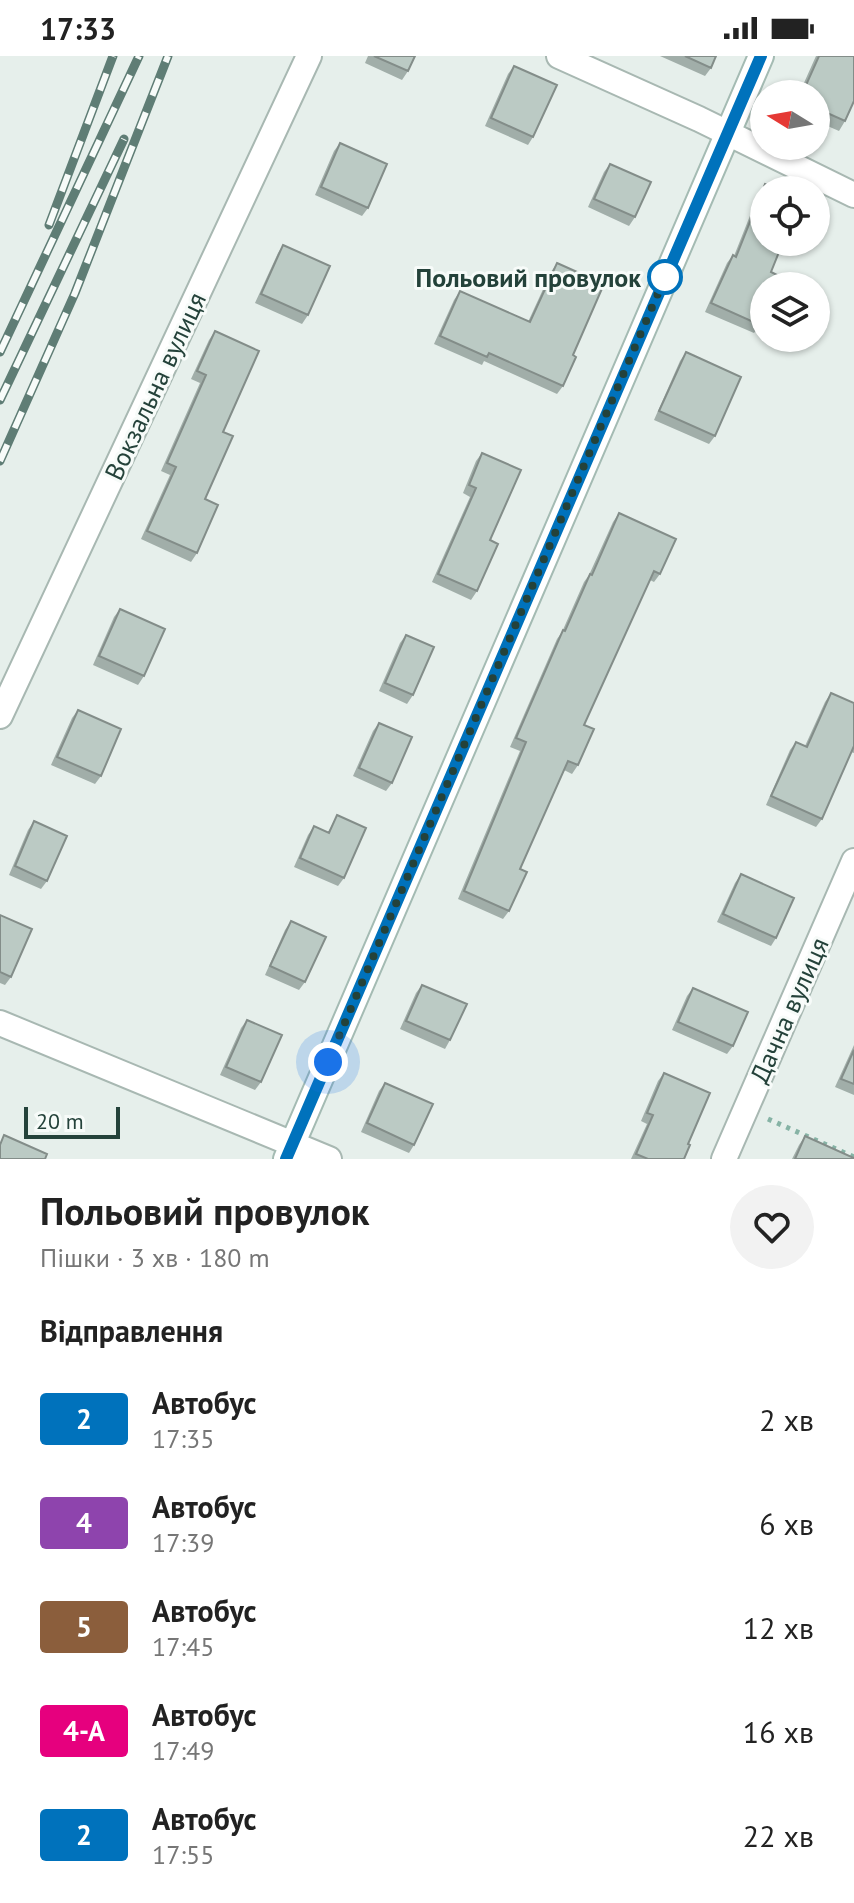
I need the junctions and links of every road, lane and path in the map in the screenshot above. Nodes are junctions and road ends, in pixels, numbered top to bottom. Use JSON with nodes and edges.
{"nodes":[{"id":1,"x":309,"y":56,"type":"edge"},
{"id":2,"x":559,"y":56,"type":"edge"},
{"id":3,"x":761,"y":56,"type":"edge"},
{"id":4,"x":727,"y":133,"type":"junction"},
{"id":5,"x":854,"y":195,"type":"edge"},
{"id":6,"x":0,"y":716,"type":"edge"},
{"id":7,"x":854,"y":861,"type":"edge"},
{"id":8,"x":0,"y":1023,"type":"edge"},
{"id":9,"x":745,"y":1109,"type":"junction"},
{"id":10,"x":290,"y":1152,"type":"edge"},
{"id":11,"x":854,"y":1157,"type":"edge"},
{"id":12,"x":329,"y":1159,"type":"edge"},
{"id":13,"x":724,"y":1159,"type":"edge"}],
"edges":[{"from":1,"to":6,"type":"street","name":"Вокзальна вулиця"},
{"from":2,"to":4,"type":"street"},
{"from":3,"to":4,"type":"street"},
{"from":4,"to":5,"type":"street"},
{"from":4,"to":10,"type":"street"},
{"from":7,"to":9,"type":"street","name":"Дачна вулиця"},
{"from":8,"to":10,"type":"street"},
{"from":9,"to":11,"type":"path"},
{"from":9,"to":13,"type":"street","name":"Дачна вулиця"},
{"from":10,"to":12,"type":"street"}]}
